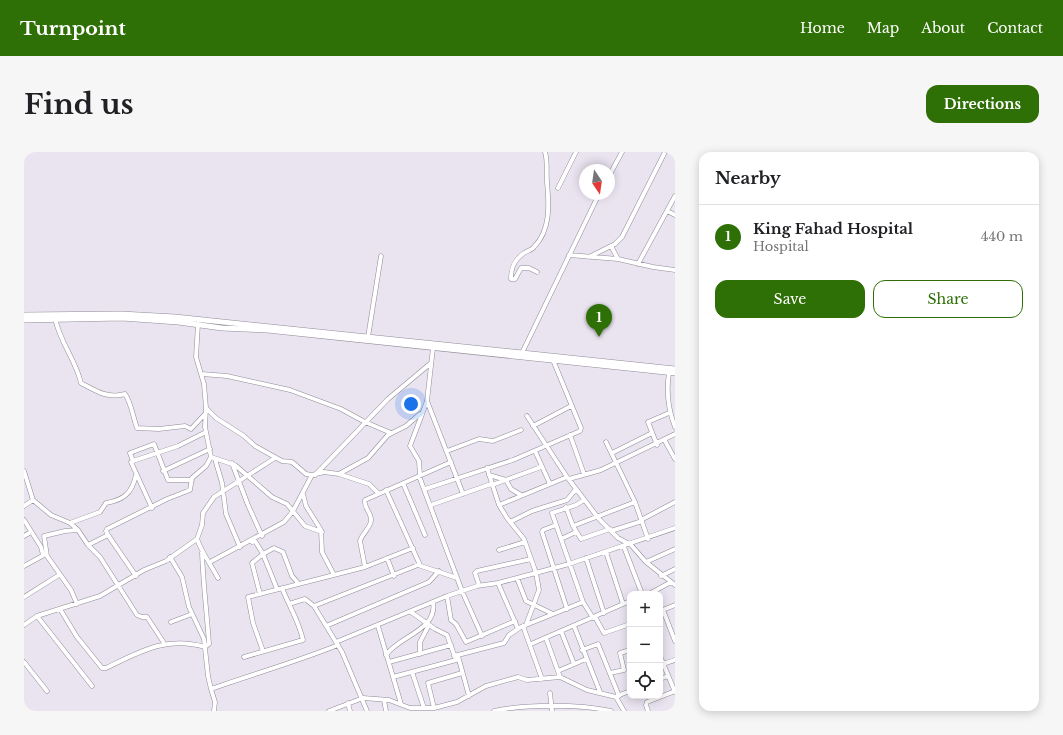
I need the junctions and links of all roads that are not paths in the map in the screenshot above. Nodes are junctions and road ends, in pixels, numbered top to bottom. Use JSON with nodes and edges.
{"nodes":[{"id":1,"x":545,"y":152,"type":"edge"},
{"id":2,"x":576,"y":152,"type":"edge"},
{"id":3,"x":622,"y":152,"type":"edge"},
{"id":4,"x":665,"y":152,"type":"edge"},
{"id":5,"x":615,"y":165,"type":"edge"},
{"id":6,"x":558,"y":188,"type":"dead end"},
{"id":7,"x":675,"y":196,"type":"edge"},
{"id":8,"x":597,"y":200,"type":"edge"},
{"id":9,"x":667,"y":211,"type":"junction"},
{"id":10,"x":675,"y":215,"type":"edge"},
{"id":11,"x":611,"y":246,"type":"junction"},
{"id":12,"x":569,"y":255,"type":"junction"},
{"id":13,"x":381,"y":256,"type":"dead end"},
{"id":14,"x":589,"y":257,"type":"junction"},
{"id":15,"x":618,"y":259,"type":"junction"},
{"id":16,"x":638,"y":264,"type":"junction"},
{"id":17,"x":675,"y":270,"type":"edge"},
{"id":18,"x":537,"y":272,"type":"dead end"},
{"id":19,"x":24,"y":315,"type":"edge"},
{"id":20,"x":55,"y":318,"type":"junction"},
{"id":21,"x":24,"y":320,"type":"edge"},
{"id":22,"x":198,"y":324,"type":"junction"},
{"id":23,"x":368,"y":337,"type":"junction"},
{"id":24,"x":433,"y":348,"type":"junction"},
{"id":25,"x":521,"y":355,"type":"junction"},
{"id":26,"x":553,"y":360,"type":"junction"},
{"id":27,"x":431,"y":363,"type":"junction"},
{"id":28,"x":675,"y":369,"type":"edge"},
{"id":29,"x":669,"y":373,"type":"junction"},
{"id":30,"x":675,"y":373,"type":"edge"},
{"id":31,"x":202,"y":374,"type":"junction"},
{"id":32,"x":427,"y":401,"type":"junction"},
{"id":33,"x":572,"y":406,"type":"junction"},
{"id":34,"x":206,"y":408,"type":"junction"},
{"id":35,"x":422,"y":411,"type":"junction"},
{"id":36,"x":205,"y":413,"type":"junction"},
{"id":37,"x":669,"y":413,"type":"junction"},
{"id":38,"x":526,"y":416,"type":"dead end"},
{"id":39,"x":365,"y":422,"type":"junction"},
{"id":40,"x":533,"y":426,"type":"junction"},
{"id":41,"x":675,"y":427,"type":"edge"},
{"id":42,"x":521,"y":430,"type":"dead end"},
{"id":43,"x":206,"y":432,"type":"junction"},
{"id":44,"x":391,"y":432,"type":"junction"},
{"id":45,"x":652,"y":433,"type":"junction"},
{"id":46,"x":675,"y":434,"type":"edge"},
{"id":47,"x":570,"y":435,"type":"junction"},
{"id":48,"x":665,"y":441,"type":"junction"},
{"id":49,"x":606,"y":442,"type":"dead end"},
{"id":50,"x":657,"y":445,"type":"junction"},
{"id":51,"x":546,"y":446,"type":"junction"},
{"id":52,"x":210,"y":448,"type":"junction"},
{"id":53,"x":447,"y":451,"type":"junction"},
{"id":54,"x":535,"y":451,"type":"junction"},
{"id":55,"x":612,"y":453,"type":"junction"},
{"id":56,"x":157,"y":454,"type":"junction"},
{"id":57,"x":213,"y":458,"type":"junction"},
{"id":58,"x":275,"y":458,"type":"junction"},
{"id":59,"x":675,"y":459,"type":"edge"},
{"id":60,"x":133,"y":462,"type":"junction"},
{"id":61,"x":451,"y":462,"type":"junction"},
{"id":62,"x":232,"y":463,"type":"junction"},
{"id":63,"x":618,"y":463,"type":"junction"},
{"id":64,"x":541,"y":467,"type":"junction"},
{"id":65,"x":487,"y":468,"type":"junction"},
{"id":66,"x":24,"y":471,"type":"edge"},
{"id":67,"x":163,"y":471,"type":"junction"},
{"id":68,"x":136,"y":474,"type":"junction"},
{"id":69,"x":339,"y":474,"type":"junction"},
{"id":70,"x":584,"y":474,"type":"junction"},
{"id":71,"x":248,"y":475,"type":"junction"},
{"id":72,"x":314,"y":475,"type":"junction"},
{"id":73,"x":489,"y":475,"type":"junction"},
{"id":74,"x":420,"y":476,"type":"junction"},
{"id":75,"x":458,"y":477,"type":"junction"},
{"id":76,"x":25,"y":478,"type":"edge"},
{"id":77,"x":568,"y":478,"type":"junction"},
{"id":78,"x":192,"y":480,"type":"junction"},
{"id":79,"x":239,"y":480,"type":"junction"},
{"id":80,"x":506,"y":480,"type":"junction"},
{"id":81,"x":403,"y":483,"type":"junction"},
{"id":82,"x":550,"y":484,"type":"junction"},
{"id":83,"x":491,"y":485,"type":"junction"},
{"id":84,"x":425,"y":489,"type":"junction"},
{"id":85,"x":576,"y":489,"type":"junction"},
{"id":86,"x":224,"y":490,"type":"junction"},
{"id":87,"x":386,"y":490,"type":"junction"},
{"id":88,"x":378,"y":493,"type":"junction"},
{"id":89,"x":303,"y":494,"type":"junction"},
{"id":90,"x":463,"y":494,"type":"junction"},
{"id":91,"x":521,"y":495,"type":"junction"},
{"id":92,"x":570,"y":498,"type":"junction"},
{"id":93,"x":33,"y":500,"type":"junction"},
{"id":94,"x":584,"y":500,"type":"junction"},
{"id":95,"x":561,"y":502,"type":"junction"},
{"id":96,"x":635,"y":502,"type":"junction"},
{"id":97,"x":675,"y":502,"type":"edge"},
{"id":98,"x":431,"y":505,"type":"junction"},
{"id":99,"x":499,"y":505,"type":"junction"},
{"id":100,"x":24,"y":506,"type":"edge"},
{"id":101,"x":573,"y":506,"type":"junction"},
{"id":102,"x":566,"y":507,"type":"junction"},
{"id":103,"x":152,"y":508,"type":"junction"},
{"id":104,"x":293,"y":511,"type":"junction"},
{"id":105,"x":552,"y":513,"type":"junction"},
{"id":106,"x":597,"y":516,"type":"junction"},
{"id":107,"x":24,"y":520,"type":"edge"},
{"id":108,"x":641,"y":521,"type":"junction"},
{"id":109,"x":510,"y":522,"type":"junction"},
{"id":110,"x":70,"y":523,"type":"junction"},
{"id":111,"x":556,"y":525,"type":"junction"},
{"id":112,"x":573,"y":526,"type":"junction"},
{"id":113,"x":675,"y":528,"type":"edge"},
{"id":114,"x":78,"y":530,"type":"junction"},
{"id":115,"x":610,"y":530,"type":"junction"},
{"id":116,"x":31,"y":532,"type":"junction"},
{"id":117,"x":322,"y":532,"type":"junction"},
{"id":118,"x":576,"y":532,"type":"junction"},
{"id":119,"x":108,"y":535,"type":"junction"},
{"id":120,"x":425,"y":535,"type":"dead end"},
{"id":121,"x":24,"y":536,"type":"edge"},
{"id":122,"x":262,"y":536,"type":"junction"},
{"id":123,"x":197,"y":539,"type":"junction"},
{"id":124,"x":561,"y":539,"type":"junction"},
{"id":125,"x":648,"y":539,"type":"junction"},
{"id":126,"x":525,"y":542,"type":"junction"},
{"id":127,"x":245,"y":544,"type":"junction"},
{"id":128,"x":88,"y":545,"type":"junction"},
{"id":129,"x":631,"y":545,"type":"junction"},
{"id":130,"x":240,"y":546,"type":"junction"},
{"id":131,"x":624,"y":547,"type":"junction"},
{"id":132,"x":413,"y":548,"type":"junction"},
{"id":133,"x":675,"y":549,"type":"edge"},
{"id":134,"x":499,"y":550,"type":"dead end"},
{"id":135,"x":202,"y":552,"type":"junction"},
{"id":136,"x":606,"y":552,"type":"junction"},
{"id":137,"x":263,"y":554,"type":"junction"},
{"id":138,"x":45,"y":556,"type":"junction"},
{"id":139,"x":170,"y":557,"type":"junction"},
{"id":140,"x":387,"y":558,"type":"junction"},
{"id":141,"x":586,"y":558,"type":"junction"},
{"id":142,"x":531,"y":559,"type":"junction"},
{"id":143,"x":210,"y":562,"type":"junction"},
{"id":144,"x":646,"y":562,"type":"junction"},
{"id":145,"x":569,"y":564,"type":"junction"},
{"id":146,"x":420,"y":565,"type":"junction"},
{"id":147,"x":24,"y":566,"type":"edge"},
{"id":148,"x":365,"y":567,"type":"junction"},
{"id":149,"x":552,"y":568,"type":"junction"},
{"id":150,"x":675,"y":569,"type":"edge"},
{"id":151,"x":440,"y":571,"type":"junction"},
{"id":152,"x":536,"y":573,"type":"junction"},
{"id":153,"x":59,"y":575,"type":"junction"},
{"id":154,"x":334,"y":575,"type":"junction"},
{"id":155,"x":136,"y":576,"type":"junction"},
{"id":156,"x":394,"y":576,"type":"junction"},
{"id":157,"x":661,"y":576,"type":"junction"},
{"id":158,"x":218,"y":578,"type":"dead end"},
{"id":159,"x":457,"y":578,"type":"junction"},
{"id":160,"x":516,"y":578,"type":"junction"},
{"id":161,"x":498,"y":583,"type":"junction"},
{"id":162,"x":298,"y":584,"type":"junction"},
{"id":163,"x":673,"y":584,"type":"edge"},
{"id":164,"x":118,"y":585,"type":"junction"},
{"id":165,"x":479,"y":585,"type":"junction"},
{"id":166,"x":280,"y":588,"type":"junction"},
{"id":167,"x":462,"y":591,"type":"junction"},
{"id":168,"x":641,"y":591,"type":"edge"},
{"id":169,"x":656,"y":591,"type":"edge"},
{"id":170,"x":260,"y":594,"type":"junction"},
{"id":171,"x":447,"y":596,"type":"junction"},
{"id":172,"x":24,"y":597,"type":"edge"},
{"id":173,"x":433,"y":602,"type":"junction"},
{"id":174,"x":583,"y":602,"type":"junction"},
{"id":175,"x":627,"y":602,"type":"edge"},
{"id":176,"x":77,"y":604,"type":"junction"},
{"id":177,"x":289,"y":604,"type":"junction"},
{"id":178,"x":534,"y":604,"type":"junction"},
{"id":179,"x":622,"y":604,"type":"junction"},
{"id":180,"x":675,"y":605,"type":"edge"},
{"id":181,"x":314,"y":606,"type":"junction"},
{"id":182,"x":60,"y":609,"type":"junction"},
{"id":183,"x":567,"y":609,"type":"junction"},
{"id":184,"x":663,"y":610,"type":"edge"},
{"id":185,"x":411,"y":612,"type":"junction"},
{"id":186,"x":604,"y":613,"type":"junction"},
{"id":187,"x":192,"y":614,"type":"junction"},
{"id":188,"x":553,"y":614,"type":"junction"},
{"id":189,"x":663,"y":615,"type":"edge"},
{"id":190,"x":37,"y":616,"type":"junction"},
{"id":191,"x":594,"y":617,"type":"junction"},
{"id":192,"x":515,"y":621,"type":"junction"},
{"id":193,"x":171,"y":622,"type":"dead end"},
{"id":194,"x":427,"y":624,"type":"junction"},
{"id":195,"x":24,"y":625,"type":"edge"},
{"id":196,"x":627,"y":625,"type":"edge"},
{"id":197,"x":326,"y":626,"type":"junction"},
{"id":198,"x":378,"y":626,"type":"junction"},
{"id":199,"x":525,"y":626,"type":"junction"},
{"id":200,"x":574,"y":626,"type":"junction"},
{"id":201,"x":518,"y":629,"type":"junction"},
{"id":202,"x":561,"y":631,"type":"junction"},
{"id":203,"x":482,"y":636,"type":"junction"},
{"id":204,"x":546,"y":638,"type":"junction"},
{"id":205,"x":675,"y":641,"type":"edge"},
{"id":206,"x":164,"y":643,"type":"junction"},
{"id":207,"x":337,"y":644,"type":"junction"},
{"id":208,"x":531,"y":644,"type":"junction"},
{"id":209,"x":451,"y":645,"type":"junction"},
{"id":210,"x":205,"y":647,"type":"junction"},
{"id":211,"x":582,"y":650,"type":"junction"},
{"id":212,"x":263,"y":651,"type":"junction"},
{"id":213,"x":627,"y":651,"type":"edge"},
{"id":214,"x":386,"y":654,"type":"junction"},
{"id":215,"x":420,"y":654,"type":"junction"},
{"id":216,"x":456,"y":655,"type":"junction"},
{"id":217,"x":244,"y":657,"type":"dead end"},
{"id":218,"x":586,"y":659,"type":"junction"},
{"id":219,"x":675,"y":660,"type":"edge"},
{"id":220,"x":24,"y":662,"type":"edge"},
{"id":221,"x":388,"y":662,"type":"junction"},
{"id":222,"x":574,"y":664,"type":"junction"},
{"id":223,"x":664,"y":664,"type":"joint"},
{"id":224,"x":558,"y":671,"type":"junction"},
{"id":225,"x":412,"y":672,"type":"junction"},
{"id":226,"x":462,"y":673,"type":"junction"},
{"id":227,"x":610,"y":673,"type":"junction"},
{"id":228,"x":668,"y":676,"type":"junction"},
{"id":229,"x":393,"y":677,"type":"junction"},
{"id":230,"x":560,"y":677,"type":"junction"},
{"id":231,"x":663,"y":678,"type":"edge"},
{"id":232,"x":542,"y":679,"type":"junction"},
{"id":233,"x":92,"y":686,"type":"dead end"},
{"id":234,"x":211,"y":689,"type":"junction"},
{"id":235,"x":47,"y":691,"type":"dead end"},
{"id":236,"x":675,"y":691,"type":"edge"},
{"id":237,"x":600,"y":692,"type":"junction"},
{"id":238,"x":627,"y":692,"type":"edge"},
{"id":239,"x":550,"y":693,"type":"dead end"},
{"id":240,"x":469,"y":696,"type":"junction"},
{"id":241,"x":617,"y":696,"type":"junction"},
{"id":242,"x":363,"y":698,"type":"junction"},
{"id":243,"x":384,"y":700,"type":"junction"},
{"id":244,"x":348,"y":703,"type":"junction"},
{"id":245,"x":401,"y":704,"type":"junction"},
{"id":246,"x":338,"y":706,"type":"junction"},
{"id":247,"x":424,"y":708,"type":"junction"},
{"id":248,"x":434,"y":708,"type":"junction"},
{"id":249,"x":552,"y":709,"type":"edge"},
{"id":250,"x":214,"y":711,"type":"edge"},
{"id":251,"x":329,"y":711,"type":"edge"},
{"id":252,"x":340,"y":711,"type":"edge"},
{"id":253,"x":350,"y":711,"type":"edge"},
{"id":254,"x":367,"y":711,"type":"edge"},
{"id":255,"x":386,"y":711,"type":"edge"},
{"id":256,"x":494,"y":711,"type":"edge"},
{"id":257,"x":611,"y":711,"type":"edge"},
{"id":258,"x":624,"y":711,"type":"edge"},
{"id":259,"x":648,"y":711,"type":"edge"}],
"edges":[{"from":1,"to":18,"type":"street"},
{"from":2,"to":6,"type":"street"},
{"from":3,"to":5,"type":"street"},
{"from":4,"to":11,"type":"street"},
{"from":7,"to":9,"type":"street"},
{"from":8,"to":12,"type":"street"},
{"from":9,"to":10,"type":"street"},
{"from":9,"to":16,"type":"street"},
{"from":11,"to":14,"type":"street"},
{"from":11,"to":15,"type":"street"},
{"from":12,"to":14,"type":"street"},
{"from":12,"to":25,"type":"street"},
{"from":13,"to":23,"type":"street"},
{"from":14,"to":15,"type":"street"},
{"from":15,"to":16,"type":"street"},
{"from":16,"to":17,"type":"street"},
{"from":19,"to":23,"type":"main road"},
{"from":20,"to":21,"type":"main road"},
{"from":20,"to":22,"type":"main road"},
{"from":20,"to":36,"type":"street"},
{"from":22,"to":24,"type":"main road"},
{"from":22,"to":31,"type":"street"},
{"from":23,"to":25,"type":"main road"},
{"from":24,"to":25,"type":"main road"},
{"from":24,"to":27,"type":"street"},
{"from":25,"to":26,"type":"main road"},
{"from":25,"to":28,"type":"main road"},
{"from":26,"to":29,"type":"main road"},
{"from":26,"to":33,"type":"street"},
{"from":27,"to":32,"type":"street"},
{"from":27,"to":39,"type":"street"},
{"from":29,"to":30,"type":"main road"},
{"from":29,"to":37,"type":"street"},
{"from":31,"to":34,"type":"street"},
{"from":31,"to":39,"type":"street"},
{"from":32,"to":35,"type":"street"},
{"from":32,"to":53,"type":"street"},
{"from":33,"to":40,"type":"street"},
{"from":33,"to":47,"type":"street"},
{"from":34,"to":36,"type":"street"},
{"from":34,"to":58,"type":"street"},
{"from":35,"to":44,"type":"street"},
{"from":35,"to":74,"type":"street"},
{"from":36,"to":43,"type":"street"},
{"from":37,"to":41,"type":"street"},
{"from":37,"to":45,"type":"street"},
{"from":38,"to":40,"type":"street"},
{"from":39,"to":44,"type":"street"},
{"from":39,"to":72,"type":"street"},
{"from":40,"to":51,"type":"street"},
{"from":42,"to":53,"type":"street"},
{"from":43,"to":52,"type":"street"},
{"from":43,"to":56,"type":"street"},
{"from":44,"to":69,"type":"street"},
{"from":45,"to":50,"type":"street"},
{"from":45,"to":55,"type":"street"},
{"from":46,"to":48,"type":"street"},
{"from":47,"to":51,"type":"street"},
{"from":47,"to":70,"type":"street"},
{"from":48,"to":50,"type":"street"},
{"from":48,"to":59,"type":"street"},
{"from":49,"to":55,"type":"street"},
{"from":50,"to":63,"type":"street"},
{"from":51,"to":54,"type":"street"},
{"from":51,"to":77,"type":"street"},
{"from":52,"to":57,"type":"street"},
{"from":52,"to":67,"type":"street"},
{"from":53,"to":61,"type":"street"},
{"from":54,"to":64,"type":"street"},
{"from":54,"to":65,"type":"street"},
{"from":55,"to":63,"type":"street"},
{"from":56,"to":60,"type":"street"},
{"from":56,"to":60,"type":"street"},
{"from":56,"to":67,"type":"street"},
{"from":57,"to":62,"type":"street"},
{"from":57,"to":78,"type":"street"},
{"from":57,"to":86,"type":"street"},
{"from":58,"to":71,"type":"street"},
{"from":58,"to":72,"type":"street"},
{"from":60,"to":68,"type":"street"},
{"from":61,"to":74,"type":"street"},
{"from":61,"to":75,"type":"street"},
{"from":62,"to":71,"type":"street"},
{"from":62,"to":79,"type":"street"},
{"from":63,"to":70,"type":"street"},
{"from":63,"to":96,"type":"street"},
{"from":64,"to":80,"type":"street"},
{"from":64,"to":82,"type":"street"},
{"from":65,"to":73,"type":"street"},
{"from":65,"to":75,"type":"street"},
{"from":66,"to":76,"type":"street"},
{"from":67,"to":78,"type":"street"},
{"from":68,"to":103,"type":"street"},
{"from":68,"to":110,"type":"street"},
{"from":69,"to":72,"type":"street"},
{"from":69,"to":88,"type":"street"},
{"from":70,"to":77,"type":"street"},
{"from":71,"to":79,"type":"street"},
{"from":71,"to":104,"type":"street"},
{"from":72,"to":89,"type":"street"},
{"from":73,"to":80,"type":"street"},
{"from":73,"to":83,"type":"street"},
{"from":74,"to":81,"type":"street"},
{"from":74,"to":84,"type":"street"},
{"from":75,"to":84,"type":"street"},
{"from":75,"to":90,"type":"street"},
{"from":76,"to":93,"type":"street"},
{"from":77,"to":82,"type":"street"},
{"from":77,"to":85,"type":"street"},
{"from":78,"to":103,"type":"street"},
{"from":79,"to":86,"type":"street"},
{"from":79,"to":122,"type":"street"},
{"from":80,"to":83,"type":"street"},
{"from":80,"to":91,"type":"street"},
{"from":81,"to":87,"type":"street"},
{"from":81,"to":120,"type":"street"},
{"from":82,"to":91,"type":"street"},
{"from":83,"to":90,"type":"street"},
{"from":83,"to":99,"type":"street"},
{"from":84,"to":98,"type":"street"},
{"from":85,"to":92,"type":"street"},
{"from":85,"to":94,"type":"street"},
{"from":86,"to":123,"type":"street"},
{"from":86,"to":130,"type":"street"},
{"from":87,"to":88,"type":"street"},
{"from":87,"to":132,"type":"street"},
{"from":88,"to":148,"type":"street"},
{"from":89,"to":104,"type":"street"},
{"from":89,"to":117,"type":"street"},
{"from":90,"to":98,"type":"street"},
{"from":91,"to":99,"type":"street"},
{"from":92,"to":95,"type":"street"},
{"from":92,"to":101,"type":"street"},
{"from":93,"to":100,"type":"street"},
{"from":93,"to":110,"type":"street"},
{"from":94,"to":101,"type":"street"},
{"from":94,"to":106,"type":"street"},
{"from":95,"to":105,"type":"street"},
{"from":95,"to":109,"type":"street"},
{"from":96,"to":106,"type":"street"},
{"from":96,"to":108,"type":"street"},
{"from":97,"to":108,"type":"street"},
{"from":98,"to":159,"type":"street"},
{"from":99,"to":109,"type":"street"},
{"from":101,"to":102,"type":"street"},
{"from":102,"to":105,"type":"street"},
{"from":102,"to":112,"type":"street"},
{"from":103,"to":119,"type":"street"},
{"from":104,"to":117,"type":"street"},
{"from":104,"to":122,"type":"street"},
{"from":105,"to":111,"type":"street"},
{"from":106,"to":112,"type":"street"},
{"from":106,"to":115,"type":"street"},
{"from":107,"to":116,"type":"street"},
{"from":108,"to":115,"type":"street"},
{"from":108,"to":125,"type":"street"},
{"from":109,"to":126,"type":"street"},
{"from":110,"to":114,"type":"street"},
{"from":111,"to":124,"type":"street"},
{"from":111,"to":149,"type":"street"},
{"from":112,"to":118,"type":"street"},
{"from":113,"to":125,"type":"street"},
{"from":114,"to":128,"type":"street"},
{"from":114,"to":138,"type":"street"},
{"from":115,"to":118,"type":"street"},
{"from":115,"to":129,"type":"street"},
{"from":116,"to":121,"type":"street"},
{"from":116,"to":138,"type":"street"},
{"from":117,"to":154,"type":"street"},
{"from":118,"to":124,"type":"street"},
{"from":119,"to":128,"type":"street"},
{"from":119,"to":155,"type":"street"},
{"from":122,"to":127,"type":"street"},
{"from":123,"to":135,"type":"street"},
{"from":123,"to":139,"type":"street"},
{"from":124,"to":145,"type":"street"},
{"from":125,"to":129,"type":"street"},
{"from":126,"to":134,"type":"street"},
{"from":126,"to":142,"type":"street"},
{"from":127,"to":130,"type":"street"},
{"from":127,"to":137,"type":"street"},
{"from":128,"to":164,"type":"street"},
{"from":129,"to":131,"type":"street"},
{"from":129,"to":144,"type":"street"},
{"from":130,"to":143,"type":"street"},
{"from":131,"to":136,"type":"street"},
{"from":131,"to":168,"type":"street"},
{"from":132,"to":140,"type":"street"},
{"from":132,"to":146,"type":"street"},
{"from":133,"to":144,"type":"street"},
{"from":135,"to":143,"type":"street"},
{"from":135,"to":210,"type":"street"},
{"from":136,"to":141,"type":"street"},
{"from":136,"to":179,"type":"street"},
{"from":137,"to":162,"type":"street"},
{"from":137,"to":166,"type":"street"},
{"from":137,"to":170,"type":"street"},
{"from":138,"to":147,"type":"street"},
{"from":138,"to":153,"type":"street"},
{"from":139,"to":155,"type":"street"},
{"from":139,"to":187,"type":"street"},
{"from":140,"to":148,"type":"street"},
{"from":140,"to":156,"type":"street"},
{"from":141,"to":145,"type":"street"},
{"from":141,"to":186,"type":"street"},
{"from":142,"to":152,"type":"street"},
{"from":142,"to":165,"type":"street"},
{"from":143,"to":158,"type":"street"},
{"from":144,"to":157,"type":"street"},
{"from":145,"to":149,"type":"street"},
{"from":145,"to":174,"type":"street"},
{"from":146,"to":151,"type":"street"},
{"from":146,"to":156,"type":"street"},
{"from":148,"to":154,"type":"street"},
{"from":149,"to":152,"type":"street"},
{"from":149,"to":183,"type":"street"},
{"from":150,"to":157,"type":"street"},
{"from":151,"to":159,"type":"street"},
{"from":151,"to":197,"type":"street"},
{"from":152,"to":160,"type":"street"},
{"from":152,"to":178,"type":"street"},
{"from":153,"to":172,"type":"street"},
{"from":153,"to":176,"type":"street"},
{"from":154,"to":162,"type":"street"},
{"from":155,"to":164,"type":"street"},
{"from":156,"to":181,"type":"street"},
{"from":157,"to":163,"type":"street"},
{"from":159,"to":167,"type":"street"},
{"from":160,"to":161,"type":"street"},
{"from":160,"to":178,"type":"street"},
{"from":161,"to":165,"type":"street"},
{"from":161,"to":192,"type":"street"},
{"from":162,"to":166,"type":"street"},
{"from":163,"to":169,"type":"street"},
{"from":164,"to":176,"type":"street"},
{"from":164,"to":206,"type":"street"},
{"from":165,"to":167,"type":"street"},
{"from":166,"to":170,"type":"street"},
{"from":166,"to":177,"type":"street"},
{"from":167,"to":171,"type":"street"},
{"from":167,"to":203,"type":"street"},
{"from":170,"to":212,"type":"street"},
{"from":171,"to":173,"type":"street"},
{"from":171,"to":203,"type":"street"},
{"from":173,"to":185,"type":"street"},
{"from":173,"to":194,"type":"street"},
{"from":174,"to":183,"type":"street"},
{"from":174,"to":191,"type":"street"},
{"from":175,"to":179,"type":"street"},
{"from":176,"to":182,"type":"street"},
{"from":177,"to":181,"type":"street"},
{"from":177,"to":212,"type":"street"},
{"from":178,"to":188,"type":"street"},
{"from":178,"to":199,"type":"street"},
{"from":179,"to":186,"type":"street"},
{"from":180,"to":184,"type":"street"},
{"from":181,"to":197,"type":"street"},
{"from":182,"to":190,"type":"street"},
{"from":182,"to":206,"type":"street"},
{"from":183,"to":188,"type":"street"},
{"from":185,"to":194,"type":"street"},
{"from":185,"to":198,"type":"street"},
{"from":186,"to":191,"type":"street"},
{"from":187,"to":193,"type":"street"},
{"from":187,"to":210,"type":"street"},
{"from":188,"to":199,"type":"street"},
{"from":189,"to":205,"type":"street"},
{"from":190,"to":195,"type":"street"},
{"from":190,"to":233,"type":"street"},
{"from":191,"to":196,"type":"street"},
{"from":191,"to":200,"type":"street"},
{"from":192,"to":201,"type":"street"},
{"from":192,"to":203,"type":"street"},
{"from":194,"to":209,"type":"street"},
{"from":194,"to":214,"type":"street"},
{"from":194,"to":215,"type":"street"},
{"from":197,"to":207,"type":"street"},
{"from":198,"to":207,"type":"street"},
{"from":198,"to":214,"type":"street"},
{"from":199,"to":201,"type":"street"},
{"from":199,"to":208,"type":"street"},
{"from":200,"to":202,"type":"street"},
{"from":200,"to":211,"type":"street"},
{"from":201,"to":216,"type":"street"},
{"from":202,"to":204,"type":"street"},
{"from":202,"to":222,"type":"street"},
{"from":204,"to":208,"type":"street"},
{"from":204,"to":224,"type":"street"},
{"from":206,"to":210,"type":"street"},
{"from":207,"to":234,"type":"street"},
{"from":207,"to":242,"type":"street"},
{"from":208,"to":232,"type":"street"},
{"from":209,"to":215,"type":"street"},
{"from":209,"to":216,"type":"street"},
{"from":210,"to":234,"type":"street"},
{"from":211,"to":218,"type":"street"},
{"from":211,"to":227,"type":"street"},
{"from":212,"to":217,"type":"street"},
{"from":213,"to":227,"type":"street"},
{"from":214,"to":221,"type":"street"},
{"from":215,"to":221,"type":"street"},
{"from":216,"to":225,"type":"street"},
{"from":216,"to":226,"type":"street"},
{"from":218,"to":222,"type":"street"},
{"from":218,"to":237,"type":"street"},
{"from":219,"to":223,"type":"street"},
{"from":220,"to":235,"type":"street"},
{"from":221,"to":229,"type":"street"},
{"from":222,"to":224,"type":"street"},
{"from":223,"to":228,"type":"street"},
{"from":224,"to":230,"type":"street"},
{"from":225,"to":229,"type":"street"},
{"from":225,"to":247,"type":"street"},
{"from":226,"to":240,"type":"street"},
{"from":226,"to":248,"type":"street"},
{"from":227,"to":241,"type":"street"},
{"from":228,"to":231,"type":"street"},
{"from":228,"to":236,"type":"street"},
{"from":229,"to":245,"type":"street"},
{"from":230,"to":232,"type":"street"},
{"from":230,"to":237,"type":"street"},
{"from":232,"to":240,"type":"street"},
{"from":234,"to":250,"type":"street"},
{"from":236,"to":259,"type":"street"},
{"from":237,"to":241,"type":"street"},
{"from":238,"to":241,"type":"street"},
{"from":239,"to":249,"type":"street"},
{"from":240,"to":248,"type":"street"},
{"from":241,"to":258,"type":"street"},
{"from":242,"to":243,"type":"street"},
{"from":242,"to":244,"type":"street"},
{"from":242,"to":254,"type":"street"},
{"from":243,"to":245,"type":"street"},
{"from":243,"to":255,"type":"street"},
{"from":244,"to":246,"type":"street"},
{"from":244,"to":253,"type":"street"},
{"from":245,"to":247,"type":"street"},
{"from":246,"to":251,"type":"street"},
{"from":246,"to":252,"type":"street"},
{"from":247,"to":248,"type":"street"},
{"from":249,"to":256,"type":"street"},
{"from":249,"to":257,"type":"street"}]}
